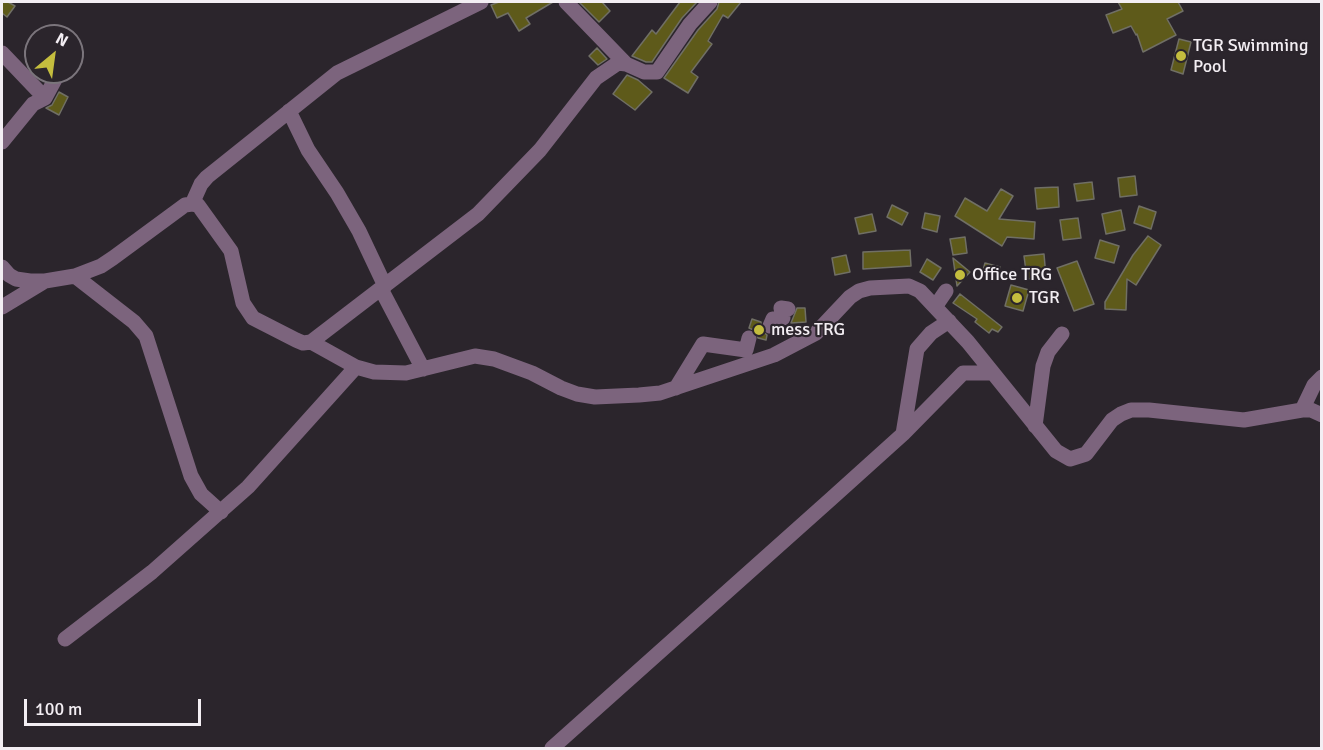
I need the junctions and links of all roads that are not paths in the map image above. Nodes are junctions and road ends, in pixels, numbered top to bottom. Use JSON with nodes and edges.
{"nodes":[{"id":1,"x":481,"y":2,"type":"edge"},
{"id":2,"x":566,"y":2,"type":"edge"},
{"id":3,"x":710,"y":2,"type":"edge"},
{"id":4,"x":2,"y":53,"type":"edge"},
{"id":5,"x":626,"y":64,"type":"junction"},
{"id":6,"x":53,"y":84,"type":"edge"},
{"id":7,"x":45,"y":98,"type":"junction"},
{"id":8,"x":289,"y":111,"type":"junction"},
{"id":9,"x":2,"y":142,"type":"edge"},
{"id":10,"x":192,"y":204,"type":"junction"},
{"id":11,"x":2,"y":267,"type":"edge"},
{"id":12,"x":75,"y":276,"type":"junction"},
{"id":13,"x":45,"y":281,"type":"junction"},
{"id":14,"x":383,"y":287,"type":"junction"},
{"id":15,"x":946,"y":291,"type":"dead end"},
{"id":16,"x":2,"y":307,"type":"edge"},
{"id":17,"x":935,"y":307,"type":"junction"},
{"id":18,"x":788,"y":309,"type":"dead end"},
{"id":19,"x":949,"y":321,"type":"junction"},
{"id":20,"x":770,"y":326,"type":"dead end"},
{"id":21,"x":1062,"y":334,"type":"dead end"},
{"id":22,"x":749,"y":338,"type":"dead end"},
{"id":23,"x":311,"y":342,"type":"junction"},
{"id":24,"x":356,"y":367,"type":"junction"},
{"id":25,"x":423,"y":369,"type":"junction"},
{"id":26,"x":992,"y":373,"type":"junction"},
{"id":27,"x":1322,"y":376,"type":"edge"},
{"id":28,"x":676,"y":388,"type":"junction"},
{"id":29,"x":1302,"y":410,"type":"junction"},
{"id":30,"x":1322,"y":415,"type":"edge"},
{"id":31,"x":1035,"y":426,"type":"junction"},
{"id":32,"x":903,"y":434,"type":"junction"},
{"id":33,"x":221,"y":512,"type":"junction"},
{"id":34,"x":65,"y":639,"type":"dead end"},
{"id":35,"x":552,"y":748,"type":"edge"}],
"edges":[{"from":1,"to":8,"type":"street"},
{"from":2,"to":5,"type":"street"},
{"from":3,"to":5,"type":"street"},
{"from":4,"to":7,"type":"street"},
{"from":5,"to":14,"type":"street"},
{"from":6,"to":7,"type":"street"},
{"from":7,"to":9,"type":"street"},
{"from":8,"to":10,"type":"street"},
{"from":8,"to":14,"type":"street"},
{"from":10,"to":12,"type":"street"},
{"from":10,"to":23,"type":"street"},
{"from":11,"to":13,"type":"street"},
{"from":12,"to":13,"type":"street"},
{"from":12,"to":33,"type":"street"},
{"from":13,"to":16,"type":"street"},
{"from":14,"to":23,"type":"street"},
{"from":14,"to":25,"type":"street"},
{"from":15,"to":17,"type":"street"},
{"from":17,"to":19,"type":"street"},
{"from":17,"to":28,"type":"street"},
{"from":18,"to":20,"type":"street"},
{"from":19,"to":26,"type":"street"},
{"from":19,"to":32,"type":"street"},
{"from":21,"to":31,"type":"street"},
{"from":22,"to":28,"type":"street"},
{"from":23,"to":24,"type":"street"},
{"from":24,"to":25,"type":"street"},
{"from":24,"to":33,"type":"street"},
{"from":25,"to":28,"type":"street"},
{"from":26,"to":31,"type":"street"},
{"from":26,"to":32,"type":"street"},
{"from":27,"to":29,"type":"street"},
{"from":29,"to":30,"type":"street"},
{"from":29,"to":31,"type":"street"},
{"from":32,"to":35,"type":"street"},
{"from":33,"to":34,"type":"street"}]}
